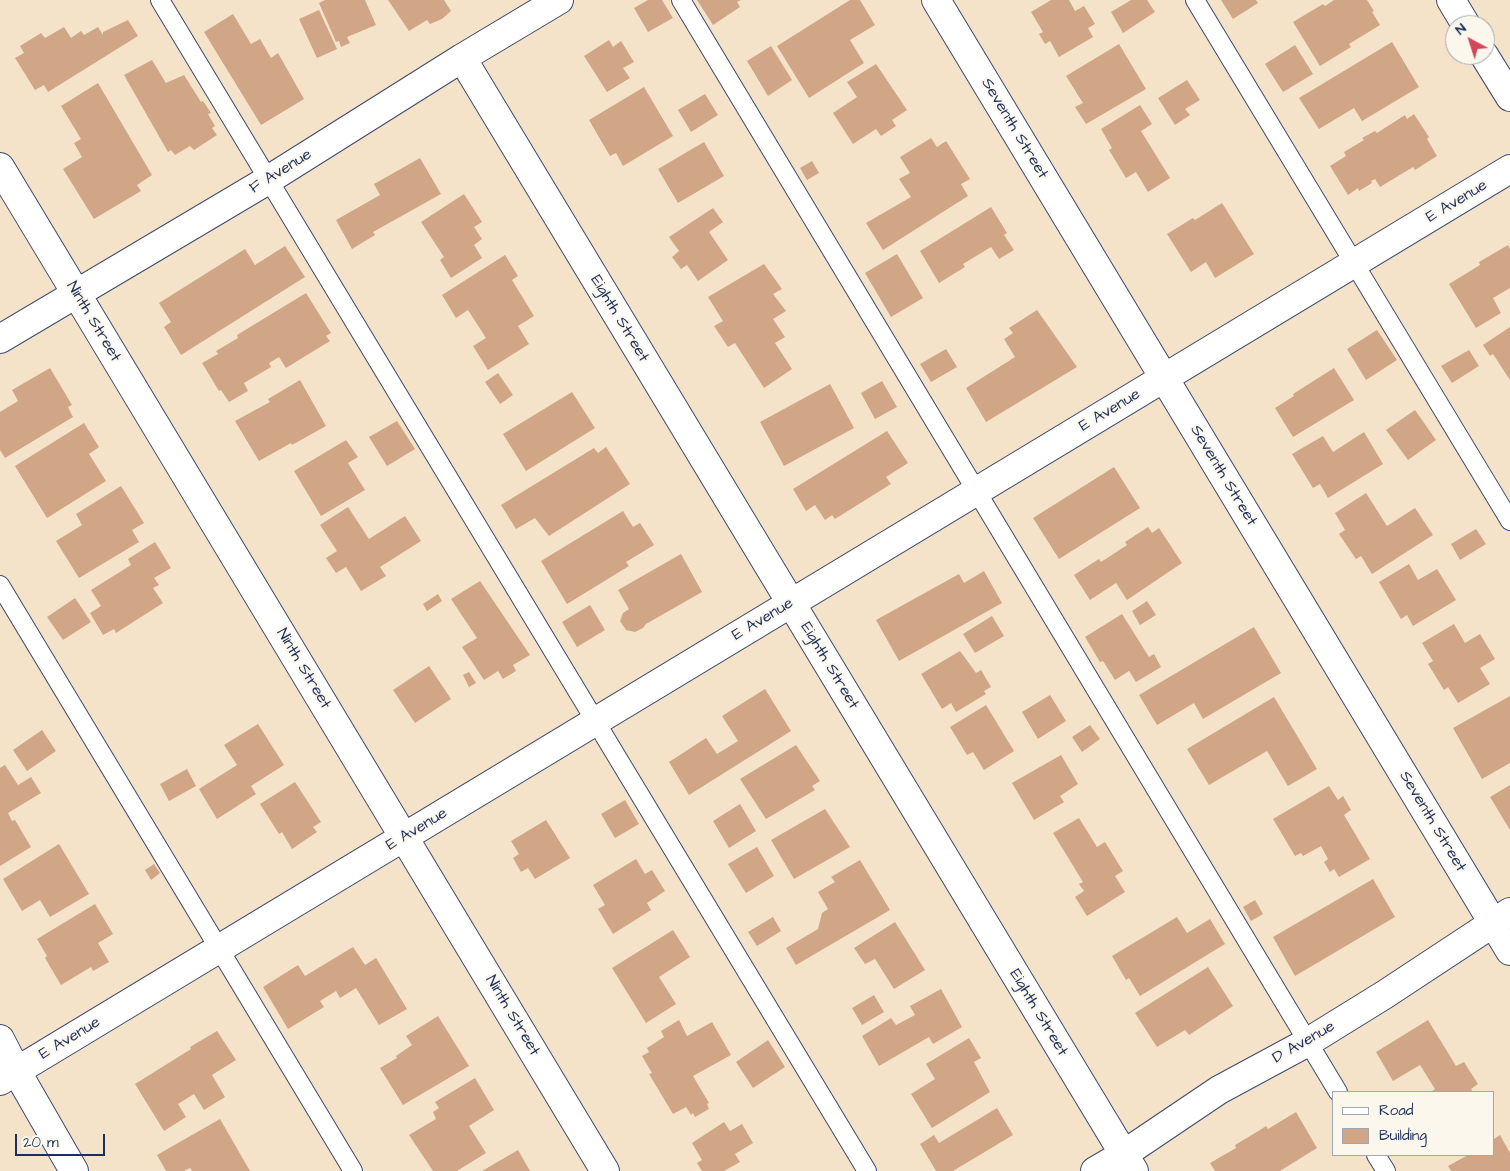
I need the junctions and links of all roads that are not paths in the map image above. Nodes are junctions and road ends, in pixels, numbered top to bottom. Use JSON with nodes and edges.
{"nodes":[{"id":1,"x":160,"y":0,"type":"edge"},
{"id":2,"x":559,"y":0,"type":"edge"},
{"id":3,"x":681,"y":0,"type":"edge"},
{"id":4,"x":936,"y":0,"type":"edge"},
{"id":5,"x":1196,"y":0,"type":"edge"},
{"id":6,"x":1451,"y":0,"type":"edge"},
{"id":7,"x":1460,"y":15,"type":"edge"},
{"id":8,"x":462,"y":58,"type":"junction"},
{"id":9,"x":1490,"y":65,"type":"edge"},
{"id":10,"x":1510,"y":97,"type":"edge"},
{"id":11,"x":0,"y":168,"type":"edge"},
{"id":12,"x":1510,"y":169,"type":"edge"},
{"id":13,"x":268,"y":180,"type":"junction"},
{"id":14,"x":1354,"y":264,"type":"junction"},
{"id":15,"x":76,"y":293,"type":"junction"},
{"id":16,"x":0,"y":339,"type":"edge"},
{"id":17,"x":1164,"y":378,"type":"junction"},
{"id":18,"x":977,"y":491,"type":"junction"},
{"id":19,"x":1510,"y":521,"type":"edge"},
{"id":20,"x":0,"y":586,"type":"edge"},
{"id":21,"x":791,"y":604,"type":"junction"},
{"id":22,"x":595,"y":722,"type":"junction"},
{"id":23,"x":404,"y":838,"type":"junction"},
{"id":24,"x":1502,"y":918,"type":"edge"},
{"id":25,"x":220,"y":949,"type":"junction"},
{"id":26,"x":1510,"y":951,"type":"edge"},
{"id":27,"x":0,"y":1039,"type":"edge"},
{"id":28,"x":1308,"y":1042,"type":"junction"},
{"id":29,"x":8,"y":1076,"type":"edge"},
{"id":30,"x":1337,"y":1091,"type":"edge"},
{"id":31,"x":1377,"y":1156,"type":"edge"},
{"id":32,"x":1129,"y":1163,"type":"edge"},
{"id":33,"x":74,"y":1171,"type":"edge"},
{"id":34,"x":354,"y":1171,"type":"edge"},
{"id":35,"x":605,"y":1171,"type":"edge"},
{"id":36,"x":867,"y":1171,"type":"edge"},
{"id":37,"x":1095,"y":1171,"type":"edge"},
{"id":38,"x":1386,"y":1171,"type":"edge"}],
"edges":[{"from":1,"to":13,"type":"lane"},
{"from":2,"to":8,"type":"street","name":"F Avenue"},
{"from":3,"to":18,"type":"lane"},
{"from":4,"to":17,"type":"street","name":"Seventh Street"},
{"from":5,"to":14,"type":"lane"},
{"from":6,"to":7,"type":"street"},
{"from":8,"to":13,"type":"street","name":"F Avenue"},
{"from":8,"to":21,"type":"street","name":"Eighth Street"},
{"from":9,"to":10,"type":"street"},
{"from":11,"to":15,"type":"street","name":"Ninth Street"},
{"from":12,"to":14,"type":"street","name":"E Avenue"},
{"from":13,"to":15,"type":"street","name":"F Avenue"},
{"from":13,"to":22,"type":"lane"},
{"from":14,"to":17,"type":"street","name":"E Avenue"},
{"from":14,"to":19,"type":"lane"},
{"from":15,"to":16,"type":"street","name":"F Avenue"},
{"from":15,"to":23,"type":"street","name":"Ninth Street"},
{"from":17,"to":18,"type":"street","name":"E Avenue"},
{"from":17,"to":24,"type":"street","name":"Seventh Street"},
{"from":18,"to":21,"type":"street","name":"E Avenue"},
{"from":18,"to":28,"type":"lane"},
{"from":20,"to":25,"type":"lane"},
{"from":21,"to":22,"type":"street","name":"E Avenue"},
{"from":21,"to":32,"type":"street","name":"Eighth Street"},
{"from":22,"to":23,"type":"street","name":"E Avenue"},
{"from":22,"to":36,"type":"lane"},
{"from":23,"to":25,"type":"street","name":"E Avenue"},
{"from":23,"to":35,"type":"street","name":"Ninth Street"},
{"from":24,"to":26,"type":"street","name":"Seventh Street"},
{"from":24,"to":28,"type":"street","name":"D Avenue"},
{"from":25,"to":29,"type":"street","name":"E Avenue"},
{"from":25,"to":34,"type":"lane"},
{"from":27,"to":29,"type":"street"},
{"from":28,"to":30,"type":"lane"},
{"from":28,"to":32,"type":"street","name":"D Avenue"},
{"from":29,"to":33,"type":"street"},
{"from":31,"to":38,"type":"lane"},
{"from":32,"to":37,"type":"street","name":"D Avenue"}]}
